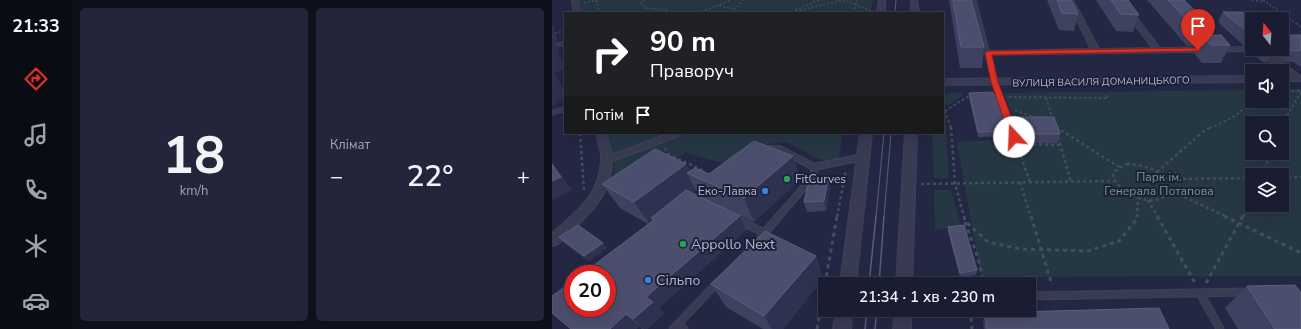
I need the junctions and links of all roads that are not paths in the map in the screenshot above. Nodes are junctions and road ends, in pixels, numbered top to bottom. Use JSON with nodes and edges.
{"nodes":[{"id":1,"x":882,"y":0,"type":"edge"},
{"id":2,"x":914,"y":0,"type":"edge"},
{"id":3,"x":974,"y":0,"type":"edge"},
{"id":4,"x":1070,"y":0,"type":"edge"},
{"id":5,"x":1120,"y":0,"type":"edge"},
{"id":6,"x":575,"y":2,"type":"edge"},
{"id":7,"x":577,"y":12,"type":"edge"},
{"id":8,"x":880,"y":12,"type":"edge"},
{"id":9,"x":915,"y":12,"type":"edge"},
{"id":10,"x":564,"y":43,"type":"edge"},
{"id":11,"x":552,"y":46,"type":"edge"},
{"id":12,"x":1096,"y":51,"type":"junction"},
{"id":13,"x":1158,"y":51,"type":"junction"},
{"id":14,"x":988,"y":53,"type":"junction"},
{"id":15,"x":1280,"y":64,"type":"edge"},
{"id":16,"x":1289,"y":70,"type":"edge"},
{"id":17,"x":1289,"y":78,"type":"edge"},
{"id":18,"x":1300,"y":78,"type":"edge"},
{"id":19,"x":1245,"y":79,"type":"edge"},
{"id":20,"x":946,"y":82,"type":"edge"},
{"id":21,"x":995,"y":82,"type":"junction"},
{"id":22,"x":564,"y":109,"type":"edge"},
{"id":23,"x":552,"y":113,"type":"edge"},
{"id":24,"x":601,"y":134,"type":"edge"},
{"id":25,"x":675,"y":134,"type":"edge"},
{"id":26,"x":866,"y":134,"type":"edge"},
{"id":27,"x":911,"y":134,"type":"edge"},
{"id":28,"x":1014,"y":137,"type":"dead end"},
{"id":29,"x":757,"y":152,"type":"edge"},
{"id":30,"x":864,"y":157,"type":"junction"},
{"id":31,"x":606,"y":160,"type":"junction"},
{"id":32,"x":814,"y":167,"type":"junction"},
{"id":33,"x":729,"y":216,"type":"edge"},
{"id":34,"x":765,"y":233,"type":"junction"},
{"id":35,"x":552,"y":241,"type":"edge"},
{"id":36,"x":754,"y":245,"type":"edge"},
{"id":37,"x":849,"y":277,"type":"edge"},
{"id":38,"x":904,"y":277,"type":"edge"},
{"id":39,"x":721,"y":279,"type":"edge"},
{"id":40,"x":1200,"y":292,"type":"junction"},
{"id":41,"x":1256,"y":292,"type":"edge"},
{"id":42,"x":1036,"y":296,"type":"edge"},
{"id":43,"x":843,"y":317,"type":"edge"},
{"id":44,"x":903,"y":317,"type":"edge"},
{"id":45,"x":678,"y":327,"type":"edge"},
{"id":46,"x":842,"y":329,"type":"edge"},
{"id":47,"x":902,"y":329,"type":"edge"},
{"id":48,"x":1220,"y":329,"type":"edge"}],
"edges":[{"from":1,"to":8,"type":"street"},
{"from":2,"to":9,"type":"street"},
{"from":3,"to":14,"type":"lane"},
{"from":4,"to":12,"type":"street"},
{"from":5,"to":13,"type":"street"},
{"from":6,"to":7,"type":"street"},
{"from":10,"to":11,"type":"lane"},
{"from":12,"to":13,"type":"street"},
{"from":12,"to":14,"type":"street"},
{"from":13,"to":15,"type":"street"},
{"from":14,"to":21,"type":"lane"},
{"from":16,"to":18,"type":"lane"},
{"from":17,"to":18,"type":"street"},
{"from":19,"to":21,"type":"street","name":"ВУЛИЦЯ ВАСИЛЯ ДОМАНИЦЬКОГО"},
{"from":20,"to":21,"type":"street","name":"ВУЛИЦЯ ВАСИЛЯ ДОМАНИЦЬКОГО"},
{"from":21,"to":28,"type":"lane"},
{"from":22,"to":23,"type":"lane"},
{"from":24,"to":31,"type":"street"},
{"from":25,"to":31,"type":"lane"},
{"from":26,"to":30,"type":"street"},
{"from":27,"to":38,"type":"street"},
{"from":29,"to":32,"type":"lane"},
{"from":30,"to":32,"type":"lane"},
{"from":30,"to":37,"type":"street"},
{"from":31,"to":35,"type":"street"},
{"from":32,"to":34,"type":"lane"},
{"from":33,"to":34,"type":"lane"},
{"from":34,"to":36,"type":"lane"},
{"from":39,"to":45,"type":"lane"},
{"from":40,"to":41,"type":"lane"},
{"from":40,"to":42,"type":"lane"},
{"from":40,"to":48,"type":"lane"},
{"from":43,"to":46,"type":"street"},
{"from":44,"to":47,"type":"street"}]}
